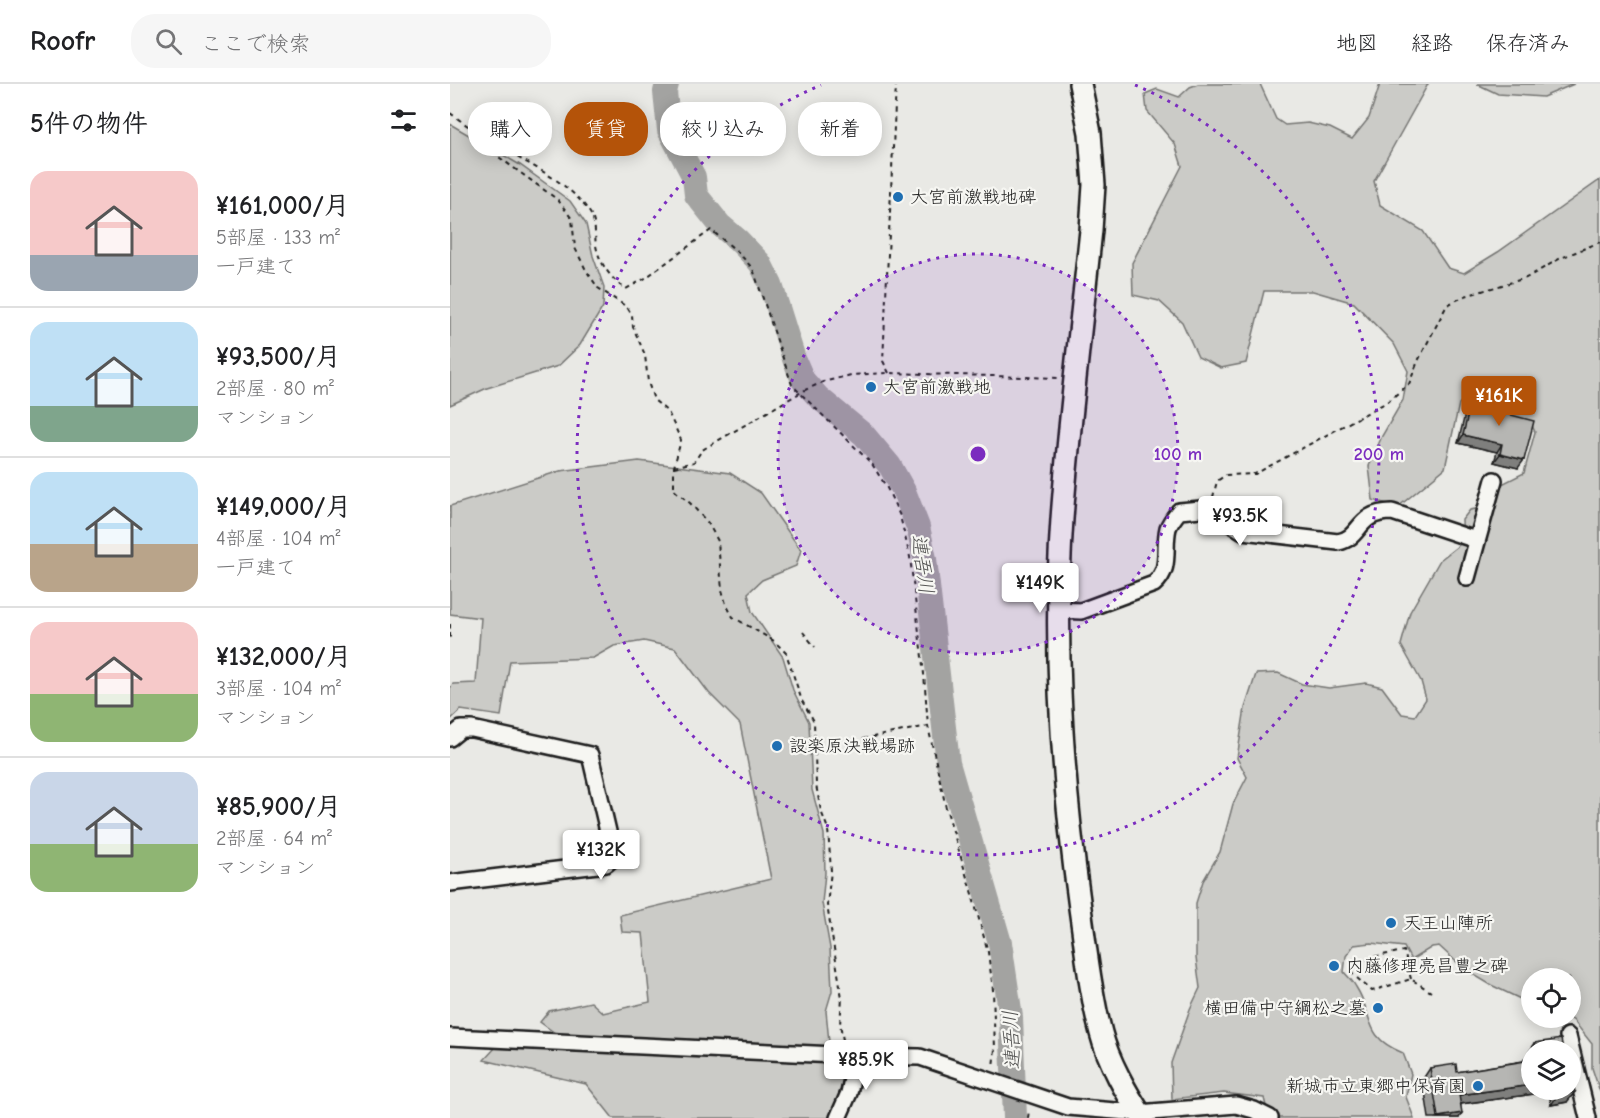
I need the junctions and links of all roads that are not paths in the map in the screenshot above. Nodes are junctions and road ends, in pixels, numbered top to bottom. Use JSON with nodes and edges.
{"nodes":[{"id":1,"x":1080,"y":84,"type":"edge"},
{"id":2,"x":1494,"y":480,"type":"dead end"},
{"id":3,"x":1476,"y":540,"type":"junction"},
{"id":4,"x":1467,"y":578,"type":"dead end"},
{"id":5,"x":1059,"y":610,"type":"junction"},
{"id":6,"x":450,"y":738,"type":"edge"},
{"id":7,"x":450,"y":883,"type":"edge"},
{"id":8,"x":1568,"y":1036,"type":"dead end"},
{"id":9,"x":450,"y":1037,"type":"edge"},
{"id":10,"x":850,"y":1055,"type":"junction"},
{"id":11,"x":1141,"y":1115,"type":"edge"},
{"id":12,"x":838,"y":1118,"type":"edge"},
{"id":13,"x":1270,"y":1118,"type":"edge"},
{"id":14,"x":1588,"y":1118,"type":"edge"}],
"edges":[{"from":1,"to":5,"type":"street"},
{"from":2,"to":3,"type":"street"},
{"from":3,"to":4,"type":"street"},
{"from":3,"to":5,"type":"street"},
{"from":5,"to":11,"type":"street"},
{"from":6,"to":7,"type":"street"},
{"from":8,"to":14,"type":"street"},
{"from":9,"to":10,"type":"street"},
{"from":10,"to":11,"type":"street"},
{"from":10,"to":12,"type":"street"},
{"from":11,"to":13,"type":"street"}]}
